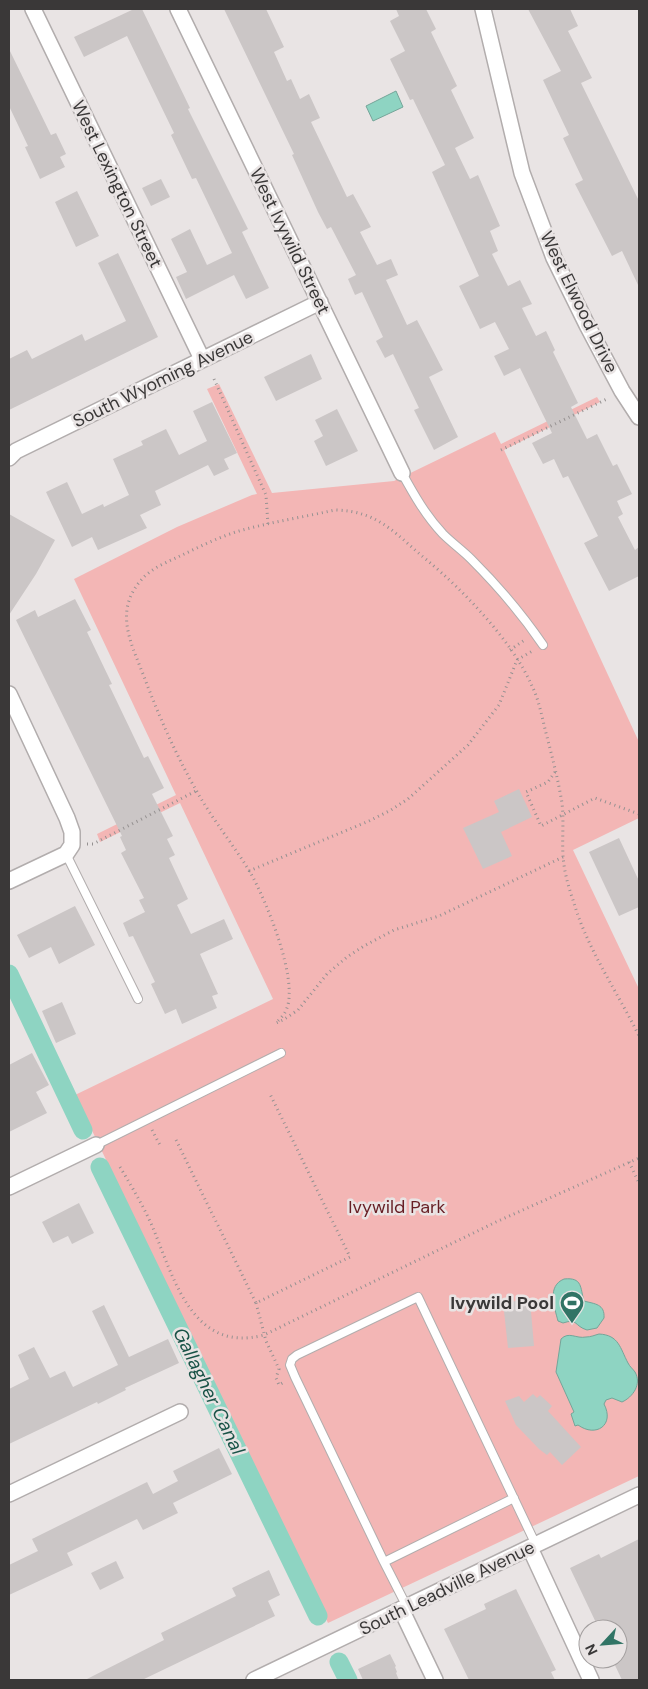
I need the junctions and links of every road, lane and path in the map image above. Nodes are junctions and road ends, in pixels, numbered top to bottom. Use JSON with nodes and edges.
{"nodes":[{"id":1,"x":33,"y":9,"type":"edge"},
{"id":2,"x":178,"y":9,"type":"edge"},
{"id":3,"x":483,"y":9,"type":"edge"},
{"id":4,"x":320,"y":302,"type":"junction"},
{"id":5,"x":202,"y":359,"type":"junction"},
{"id":6,"x":214,"y":379,"type":"dead end"},
{"id":7,"x":609,"y":397,"type":"dead end"},
{"id":8,"x":639,"y":417,"type":"edge"},
{"id":9,"x":501,"y":450,"type":"dead end"},
{"id":10,"x":9,"y":458,"type":"edge"},
{"id":11,"x":402,"y":473,"type":"joint"},
{"id":12,"x":268,"y":525,"type":"junction"},
{"id":13,"x":535,"y":633,"type":"junction"},
{"id":14,"x":543,"y":645,"type":"joint"},
{"id":15,"x":510,"y":650,"type":"junction"},
{"id":16,"x":517,"y":660,"type":"junction"},
{"id":17,"x":9,"y":694,"type":"edge"},
{"id":18,"x":555,"y":770,"type":"junction"},
{"id":19,"x":196,"y":791,"type":"junction"},
{"id":20,"x":639,"y":814,"type":"edge"},
{"id":21,"x":563,"y":815,"type":"junction"},
{"id":22,"x":69,"y":849,"type":"junction"},
{"id":23,"x":563,"y":857,"type":"junction"},
{"id":24,"x":248,"y":871,"type":"junction"},
{"id":25,"x":9,"y":881,"type":"edge"},
{"id":26,"x":138,"y":998,"type":"dead end"},
{"id":27,"x":639,"y":1036,"type":"edge"},
{"id":28,"x":281,"y":1053,"type":"dead end"},
{"id":29,"x":270,"y":1094,"type":"dead end"},
{"id":30,"x":148,"y":1120,"type":"junction"},
{"id":31,"x":176,"y":1140,"type":"dead end"},
{"id":32,"x":96,"y":1145,"type":"joint"},
{"id":33,"x":161,"y":1147,"type":"dead end"},
{"id":34,"x":639,"y":1158,"type":"edge"},
{"id":35,"x":629,"y":1162,"type":"junction"},
{"id":36,"x":120,"y":1167,"type":"dead end"},
{"id":37,"x":639,"y":1183,"type":"edge"},
{"id":38,"x":9,"y":1187,"type":"edge"},
{"id":39,"x":256,"y":1303,"type":"junction"},
{"id":40,"x":264,"y":1335,"type":"junction"},
{"id":41,"x":276,"y":1378,"type":"dead end"},
{"id":42,"x":180,"y":1412,"type":"dead end"},
{"id":43,"x":9,"y":1494,"type":"edge"},
{"id":44,"x":639,"y":1495,"type":"edge"},
{"id":45,"x":514,"y":1498,"type":"junction"},
{"id":46,"x":533,"y":1546,"type":"junction"},
{"id":47,"x":384,"y":1562,"type":"junction"},
{"id":48,"x":404,"y":1608,"type":"junction"},
{"id":49,"x":254,"y":1680,"type":"edge"},
{"id":50,"x":435,"y":1680,"type":"edge"},
{"id":51,"x":592,"y":1680,"type":"edge"}],
"edges":[{"from":1,"to":5,"type":"street","name":"West Lexington Street"},
{"from":2,"to":4,"type":"street","name":"West Ivywild Street"},
{"from":3,"to":8,"type":"street","name":"West Elwood Drive"},
{"from":4,"to":5,"type":"street","name":"South Wyoming Avenue"},
{"from":4,"to":11,"type":"street","name":"West Ivywild Street"},
{"from":5,"to":10,"type":"street","name":"South Wyoming Avenue"},
{"from":6,"to":12,"type":"path"},
{"from":7,"to":9,"type":"path"},
{"from":11,"to":13,"type":"lane"},
{"from":12,"to":15,"type":"path"},
{"from":12,"to":19,"type":"path"},
{"from":13,"to":14,"type":"lane"},
{"from":13,"to":15,"type":"path"},
{"from":14,"to":16,"type":"path"},
{"from":15,"to":16,"type":"path"},
{"from":16,"to":18,"type":"path"},
{"from":16,"to":24,"type":"path"},
{"from":17,"to":22,"type":"street"},
{"from":18,"to":21,"type":"path"},
{"from":18,"to":21,"type":"path"},
{"from":19,"to":22,"type":"path"},
{"from":19,"to":24,"type":"path"},
{"from":20,"to":21,"type":"path"},
{"from":21,"to":23,"type":"path"},
{"from":22,"to":25,"type":"street"},
{"from":22,"to":26,"type":"lane"},
{"from":23,"to":24,"type":"path"},
{"from":23,"to":27,"type":"path"},
{"from":28,"to":30,"type":"lane"},
{"from":29,"to":39,"type":"path"},
{"from":30,"to":32,"type":"lane"},
{"from":30,"to":33,"type":"path"},
{"from":31,"to":39,"type":"path"},
{"from":32,"to":38,"type":"street"},
{"from":34,"to":35,"type":"path"},
{"from":35,"to":37,"type":"path"},
{"from":35,"to":40,"type":"path"},
{"from":36,"to":40,"type":"path"},
{"from":39,"to":40,"type":"path"},
{"from":40,"to":41,"type":"path"},
{"from":42,"to":43,"type":"street"},
{"from":44,"to":46,"type":"street","name":"South Leadville Avenue"},
{"from":45,"to":46,"type":"lane"},
{"from":45,"to":47,"type":"lane"},
{"from":45,"to":47,"type":"lane"},
{"from":46,"to":48,"type":"street","name":"South Leadville Avenue"},
{"from":46,"to":51,"type":"street"},
{"from":47,"to":48,"type":"lane"},
{"from":48,"to":49,"type":"street","name":"South Leadville Avenue"},
{"from":48,"to":50,"type":"street"}]}
